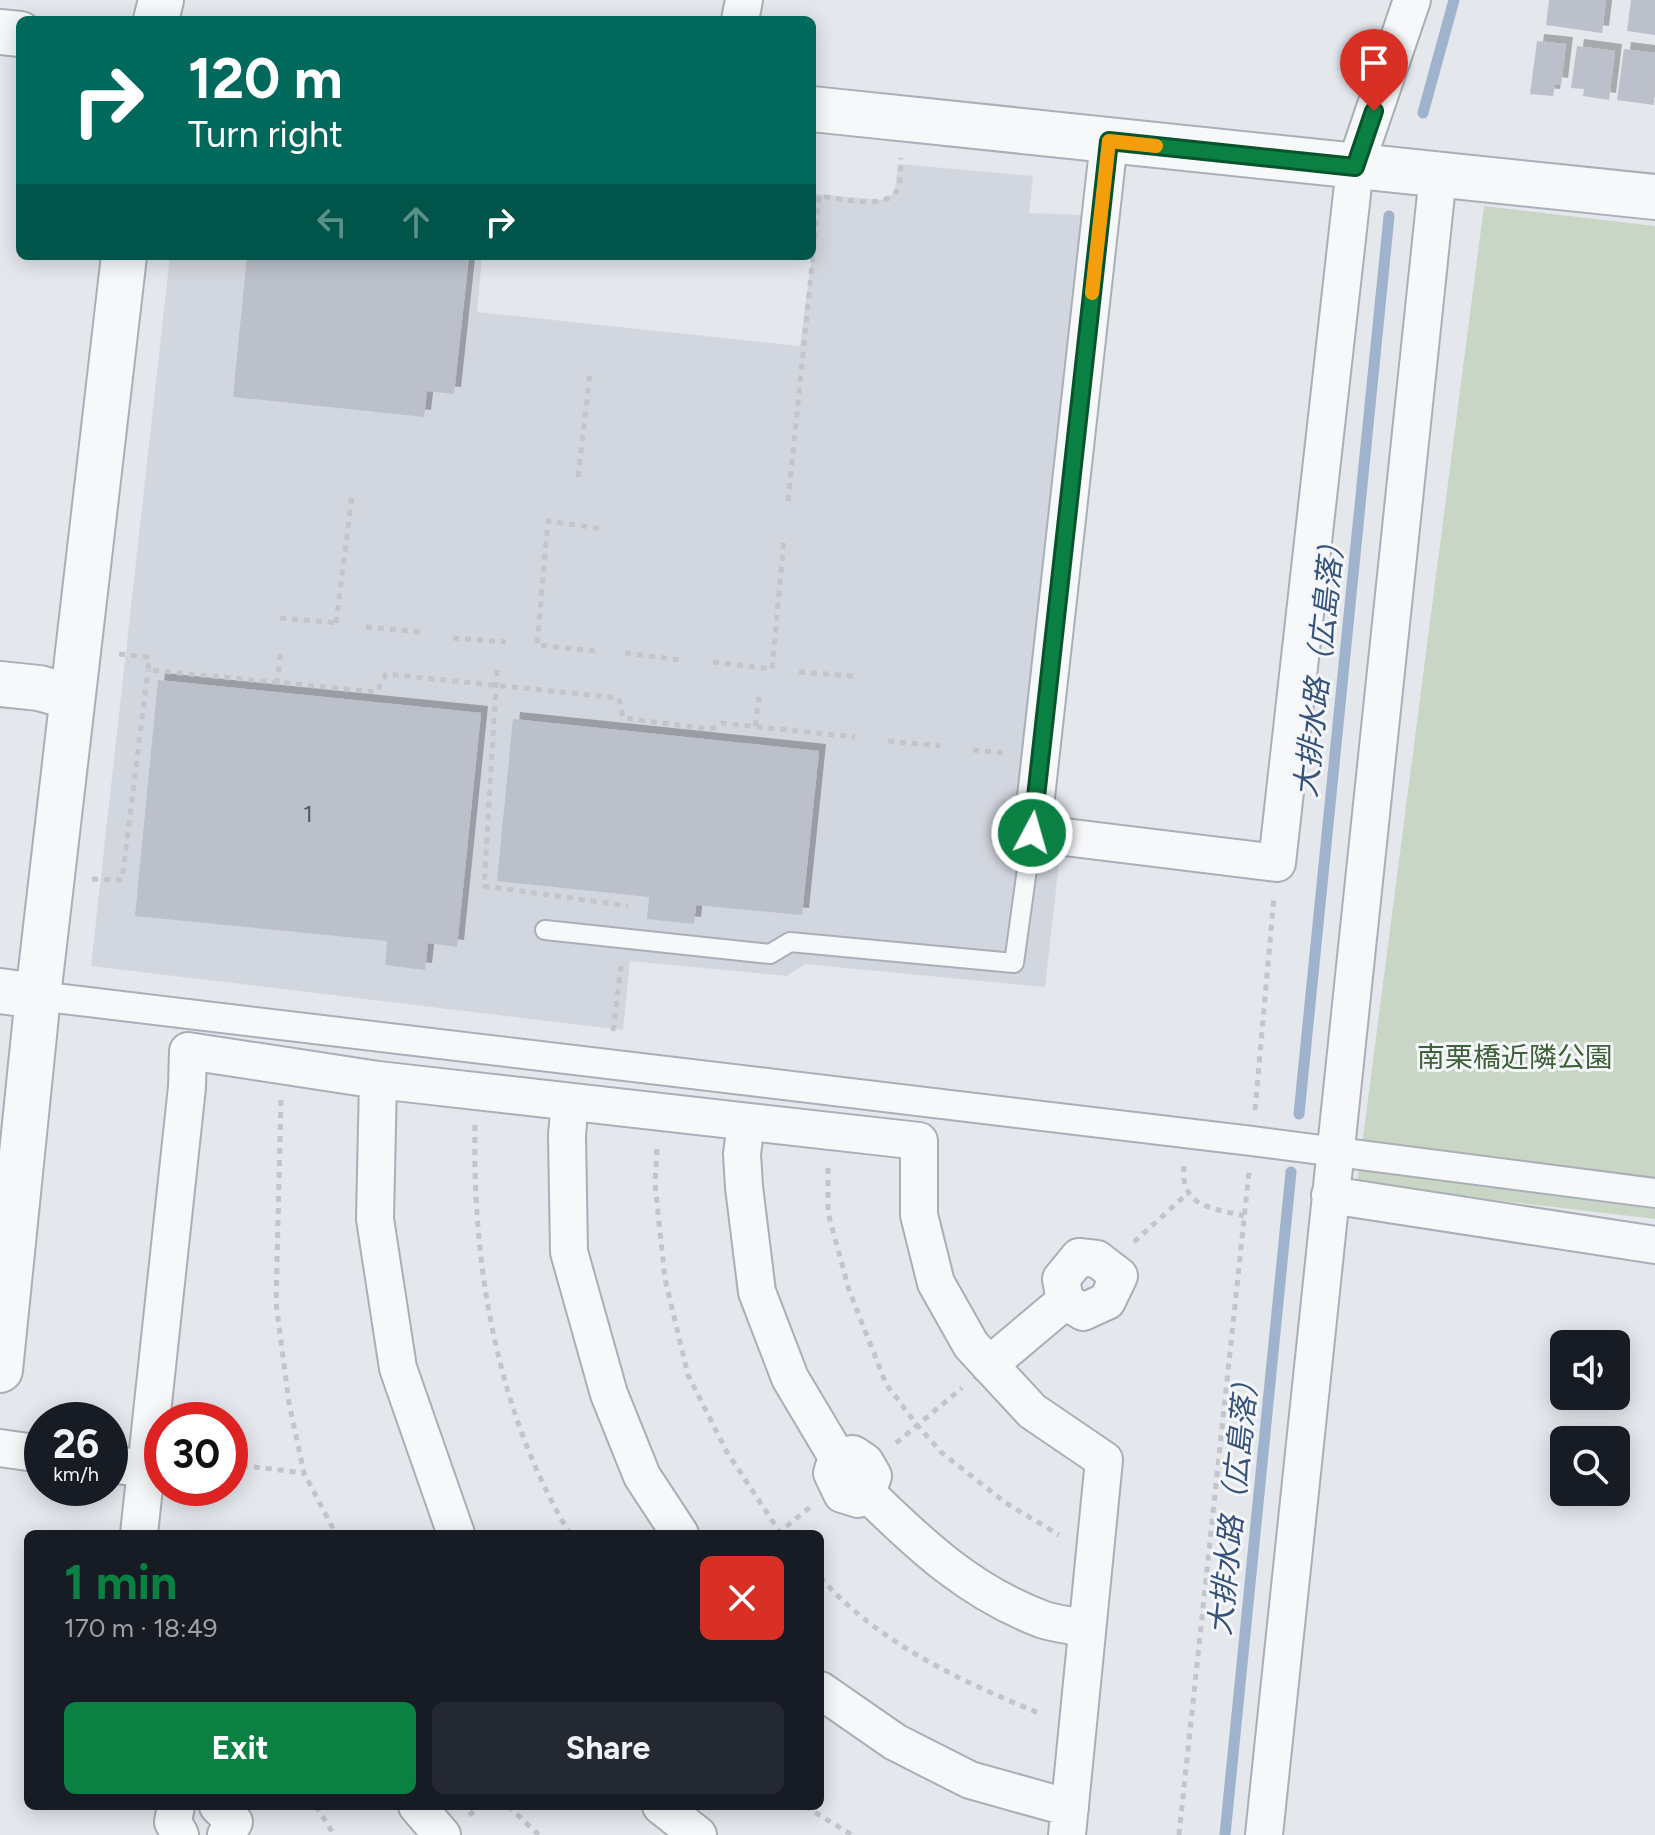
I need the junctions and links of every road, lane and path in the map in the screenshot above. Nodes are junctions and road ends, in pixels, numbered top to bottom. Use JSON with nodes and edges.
{"nodes":[{"id":1,"x":1412,"y":0,"type":"edge"},
{"id":2,"x":816,"y":109,"type":"edge"},
{"id":3,"x":1109,"y":141,"type":"junction"},
{"id":4,"x":901,"y":149,"type":"dead end"},
{"id":5,"x":1355,"y":167,"type":"junction"},
{"id":6,"x":1438,"y":175,"type":"junction"},
{"id":7,"x":1655,"y":197,"type":"edge"},
{"id":8,"x":816,"y":226,"type":"edge"},
{"id":9,"x":124,"y":260,"type":"edge"},
{"id":10,"x":812,"y":260,"type":"edge"},
{"id":11,"x":590,"y":373,"type":"dead end"},
{"id":12,"x":578,"y":477,"type":"dead end"},
{"id":13,"x":352,"y":496,"type":"dead end"},
{"id":14,"x":788,"y":501,"type":"dead end"},
{"id":15,"x":603,"y":529,"type":"dead end"},
{"id":16,"x":784,"y":540,"type":"dead end"},
{"id":17,"x":280,"y":618,"type":"dead end"},
{"id":18,"x":366,"y":627,"type":"dead end"},
{"id":19,"x":421,"y":632,"type":"dead end"},
{"id":20,"x":453,"y":638,"type":"dead end"},
{"id":21,"x":506,"y":642,"type":"dead end"},
{"id":22,"x":281,"y":649,"type":"dead end"},
{"id":23,"x":595,"y":651,"type":"dead end"},
{"id":24,"x":116,"y":653,"type":"dead end"},
{"id":25,"x":625,"y":653,"type":"dead end"},
{"id":26,"x":680,"y":660,"type":"dead end"},
{"id":27,"x":713,"y":662,"type":"dead end"},
{"id":28,"x":148,"y":670,"type":"junction"},
{"id":29,"x":497,"y":670,"type":"dead end"},
{"id":30,"x":799,"y":672,"type":"dead end"},
{"id":31,"x":853,"y":676,"type":"dead end"},
{"id":32,"x":0,"y":684,"type":"edge"},
{"id":33,"x":277,"y":684,"type":"junction"},
{"id":34,"x":497,"y":687,"type":"junction"},
{"id":35,"x":72,"y":697,"type":"junction"},
{"id":36,"x":759,"y":697,"type":"dead end"},
{"id":37,"x":755,"y":726,"type":"junction"},
{"id":38,"x":855,"y":737,"type":"dead end"},
{"id":39,"x":888,"y":741,"type":"dead end"},
{"id":40,"x":940,"y":746,"type":"dead end"},
{"id":41,"x":1032,"y":833,"type":"junction"},
{"id":42,"x":1277,"y":863,"type":"junction"},
{"id":43,"x":91,"y":879,"type":"dead end"},
{"id":44,"x":628,"y":906,"type":"dead end"},
{"id":45,"x":545,"y":930,"type":"dead end"},
{"id":46,"x":622,"y":963,"type":"dead end"},
{"id":47,"x":19,"y":993,"type":"edge"},
{"id":48,"x":609,"y":1064,"type":"junction"},
{"id":49,"x":378,"y":1080,"type":"junction"},
{"id":50,"x":281,"y":1095,"type":"dead end"},
{"id":51,"x":570,"y":1102,"type":"junction"},
{"id":52,"x":657,"y":1112,"type":"junction"},
{"id":53,"x":475,"y":1120,"type":"dead end"},
{"id":54,"x":746,"y":1122,"type":"junction"},
{"id":55,"x":1187,"y":1133,"type":"junction"},
{"id":56,"x":1252,"y":1141,"type":"junction"},
{"id":57,"x":1334,"y":1153,"type":"junction"},
{"id":58,"x":828,"y":1163,"type":"dead end"},
{"id":59,"x":1188,"y":1193,"type":"junction"},
{"id":60,"x":1655,"y":1193,"type":"edge"},
{"id":61,"x":1330,"y":1195,"type":"junction"},
{"id":62,"x":1244,"y":1216,"type":"junction"},
{"id":63,"x":1655,"y":1245,"type":"edge"},
{"id":64,"x":1107,"y":1268,"type":"joint"},
{"id":65,"x":5,"y":1287,"type":"edge"},
{"id":66,"x":989,"y":1365,"type":"junction"},
{"id":67,"x":0,"y":1370,"type":"edge"},
{"id":68,"x":153,"y":1402,"type":"edge"},
{"id":69,"x":917,"y":1425,"type":"junction"},
{"id":70,"x":0,"y":1448,"type":"edge"},
{"id":71,"x":24,"y":1451,"type":"edge"},
{"id":72,"x":248,"y":1466,"type":"edge"},
{"id":73,"x":857,"y":1472,"type":"junction"},
{"id":74,"x":304,"y":1473,"type":"junction"},
{"id":75,"x":144,"y":1488,"type":"edge"},
{"id":76,"x":139,"y":1530,"type":"edge"},
{"id":77,"x":334,"y":1530,"type":"edge"},
{"id":78,"x":455,"y":1530,"type":"edge"},
{"id":79,"x":568,"y":1530,"type":"edge"},
{"id":80,"x":677,"y":1530,"type":"edge"},
{"id":81,"x":778,"y":1530,"type":"edge"},
{"id":82,"x":1094,"y":1556,"type":"junction"},
{"id":83,"x":824,"y":1582,"type":"edge"},
{"id":84,"x":1087,"y":1628,"type":"junction"},
{"id":85,"x":824,"y":1693,"type":"edge"},
{"id":86,"x":1078,"y":1722,"type":"junction"},
{"id":87,"x":175,"y":1810,"type":"edge"},
{"id":88,"x":222,"y":1810,"type":"edge"},
{"id":89,"x":318,"y":1810,"type":"edge"},
{"id":90,"x":512,"y":1810,"type":"edge"},
{"id":91,"x":666,"y":1810,"type":"edge"},
{"id":92,"x":811,"y":1810,"type":"edge"},
{"id":93,"x":1068,"y":1822,"type":"edge"},
{"id":94,"x":180,"y":1835,"type":"edge"},
{"id":95,"x":226,"y":1835,"type":"edge"},
{"id":96,"x":334,"y":1835,"type":"edge"},
{"id":97,"x":539,"y":1835,"type":"edge"},
{"id":98,"x":698,"y":1835,"type":"edge"},
{"id":99,"x":852,"y":1835,"type":"edge"},
{"id":100,"x":1179,"y":1835,"type":"edge"},
{"id":101,"x":1264,"y":1835,"type":"edge"}],
"edges":[{"from":1,"to":5,"type":"street"},
{"from":2,"to":3,"type":"street"},
{"from":3,"to":5,"type":"street"},
{"from":3,"to":41,"type":"street"},
{"from":4,"to":8,"type":"path"},
{"from":5,"to":6,"type":"street"},
{"from":5,"to":42,"type":"street"},
{"from":6,"to":7,"type":"street"},
{"from":6,"to":57,"type":"street"},
{"from":9,"to":35,"type":"street"},
{"from":10,"to":14,"type":"path"},
{"from":11,"to":12,"type":"path"},
{"from":13,"to":17,"type":"path"},
{"from":15,"to":23,"type":"path"},
{"from":16,"to":27,"type":"path"},
{"from":18,"to":19,"type":"path"},
{"from":20,"to":21,"type":"path"},
{"from":22,"to":33,"type":"path"},
{"from":24,"to":28,"type":"path"},
{"from":25,"to":26,"type":"path"},
{"from":28,"to":33,"type":"path"},
{"from":28,"to":43,"type":"path"},
{"from":29,"to":34,"type":"path"},
{"from":30,"to":31,"type":"path"},
{"from":32,"to":35,"type":"street"},
{"from":33,"to":34,"type":"path"},
{"from":34,"to":37,"type":"path"},
{"from":34,"to":44,"type":"path"},
{"from":35,"to":47,"type":"street"},
{"from":36,"to":37,"type":"path"},
{"from":37,"to":38,"type":"path"},
{"from":39,"to":40,"type":"path"},
{"from":41,"to":42,"type":"street"},
{"from":41,"to":45,"type":"lane"},
{"from":42,"to":56,"type":"path"},
{"from":46,"to":48,"type":"path"},
{"from":47,"to":48,"type":"street"},
{"from":47,"to":65,"type":"street"},
{"from":48,"to":55,"type":"street"},
{"from":49,"to":51,"type":"street"},
{"from":49,"to":68,"type":"street"},
{"from":49,"to":78,"type":"street"},
{"from":50,"to":74,"type":"path"},
{"from":51,"to":52,"type":"street"},
{"from":51,"to":80,"type":"street"},
{"from":52,"to":54,"type":"street"},
{"from":52,"to":81,"type":"path"},
{"from":53,"to":79,"type":"path"},
{"from":54,"to":66,"type":"street"},
{"from":54,"to":73,"type":"street"},
{"from":55,"to":56,"type":"street"},
{"from":55,"to":59,"type":"path"},
{"from":56,"to":57,"type":"street"},
{"from":56,"to":62,"type":"path"},
{"from":57,"to":60,"type":"street"},
{"from":57,"to":61,"type":"street"},
{"from":58,"to":69,"type":"path"},
{"from":59,"to":62,"type":"path"},
{"from":59,"to":64,"type":"path"},
{"from":61,"to":63,"type":"street"},
{"from":61,"to":101,"type":"street"},
{"from":62,"to":100,"type":"path"},
{"from":64,"to":66,"type":"street"},
{"from":65,"to":67,"type":"street"},
{"from":66,"to":69,"type":"path"},
{"from":66,"to":82,"type":"street"},
{"from":69,"to":73,"type":"path"},
{"from":69,"to":82,"type":"path"},
{"from":70,"to":71,"type":"street"},
{"from":72,"to":74,"type":"path"},
{"from":73,"to":84,"type":"street"},
{"from":74,"to":77,"type":"path"},
{"from":75,"to":76,"type":"street"},
{"from":82,"to":84,"type":"street"},
{"from":83,"to":86,"type":"path"},
{"from":84,"to":86,"type":"street"},
{"from":85,"to":93,"type":"street"},
{"from":86,"to":93,"type":"street"},
{"from":87,"to":94,"type":"street"},
{"from":88,"to":95,"type":"street"},
{"from":89,"to":96,"type":"path"},
{"from":90,"to":97,"type":"path"},
{"from":91,"to":98,"type":"street"},
{"from":92,"to":99,"type":"path"}]}
